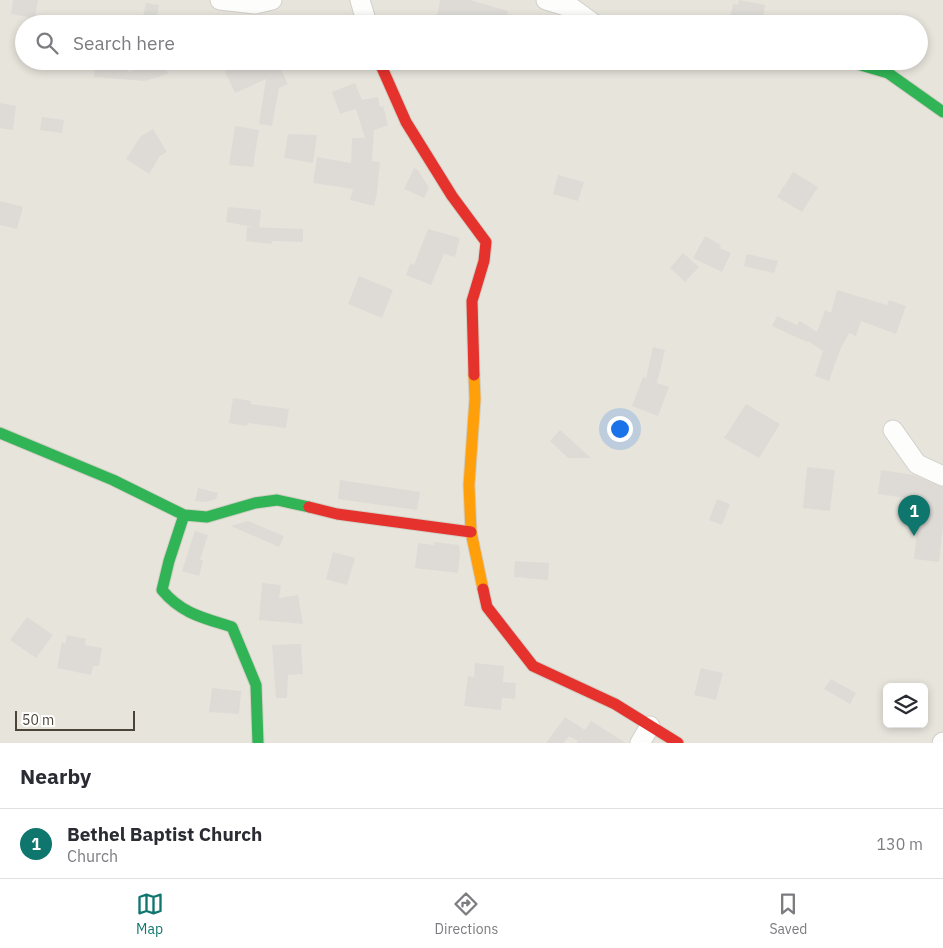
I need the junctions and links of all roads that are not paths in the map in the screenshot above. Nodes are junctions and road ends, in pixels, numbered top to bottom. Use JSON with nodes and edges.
{"nodes":[{"id":1,"x":220,"y":0,"type":"edge"},
{"id":2,"x":272,"y":0,"type":"edge"},
{"id":3,"x":360,"y":0,"type":"edge"},
{"id":4,"x":546,"y":0,"type":"edge"},
{"id":5,"x":364,"y":15,"type":"edge"},
{"id":6,"x":582,"y":15,"type":"edge"},
{"id":7,"x":383,"y":70,"type":"edge"},
{"id":8,"x":878,"y":70,"type":"edge"},
{"id":9,"x":943,"y":112,"type":"edge"},
{"id":10,"x":893,"y":430,"type":"dead end"},
{"id":11,"x":0,"y":433,"type":"edge"},
{"id":12,"x":943,"y":476,"type":"edge"},
{"id":13,"x":184,"y":515,"type":"junction"},
{"id":14,"x":471,"y":532,"type":"junction"},
{"id":15,"x":650,"y":726,"type":"junction"},
{"id":16,"x":258,"y":743,"type":"edge"},
{"id":17,"x":640,"y":743,"type":"edge"},
{"id":18,"x":678,"y":743,"type":"edge"}],
"edges":[{"from":1,"to":2,"type":"street"},
{"from":3,"to":5,"type":"street"},
{"from":4,"to":6,"type":"street"},
{"from":7,"to":14,"type":"street"},
{"from":8,"to":9,"type":"street"},
{"from":10,"to":12,"type":"street"},
{"from":11,"to":13,"type":"street"},
{"from":13,"to":14,"type":"street"},
{"from":13,"to":16,"type":"street"},
{"from":14,"to":15,"type":"street"},
{"from":15,"to":17,"type":"street"},
{"from":15,"to":18,"type":"street"}]}
